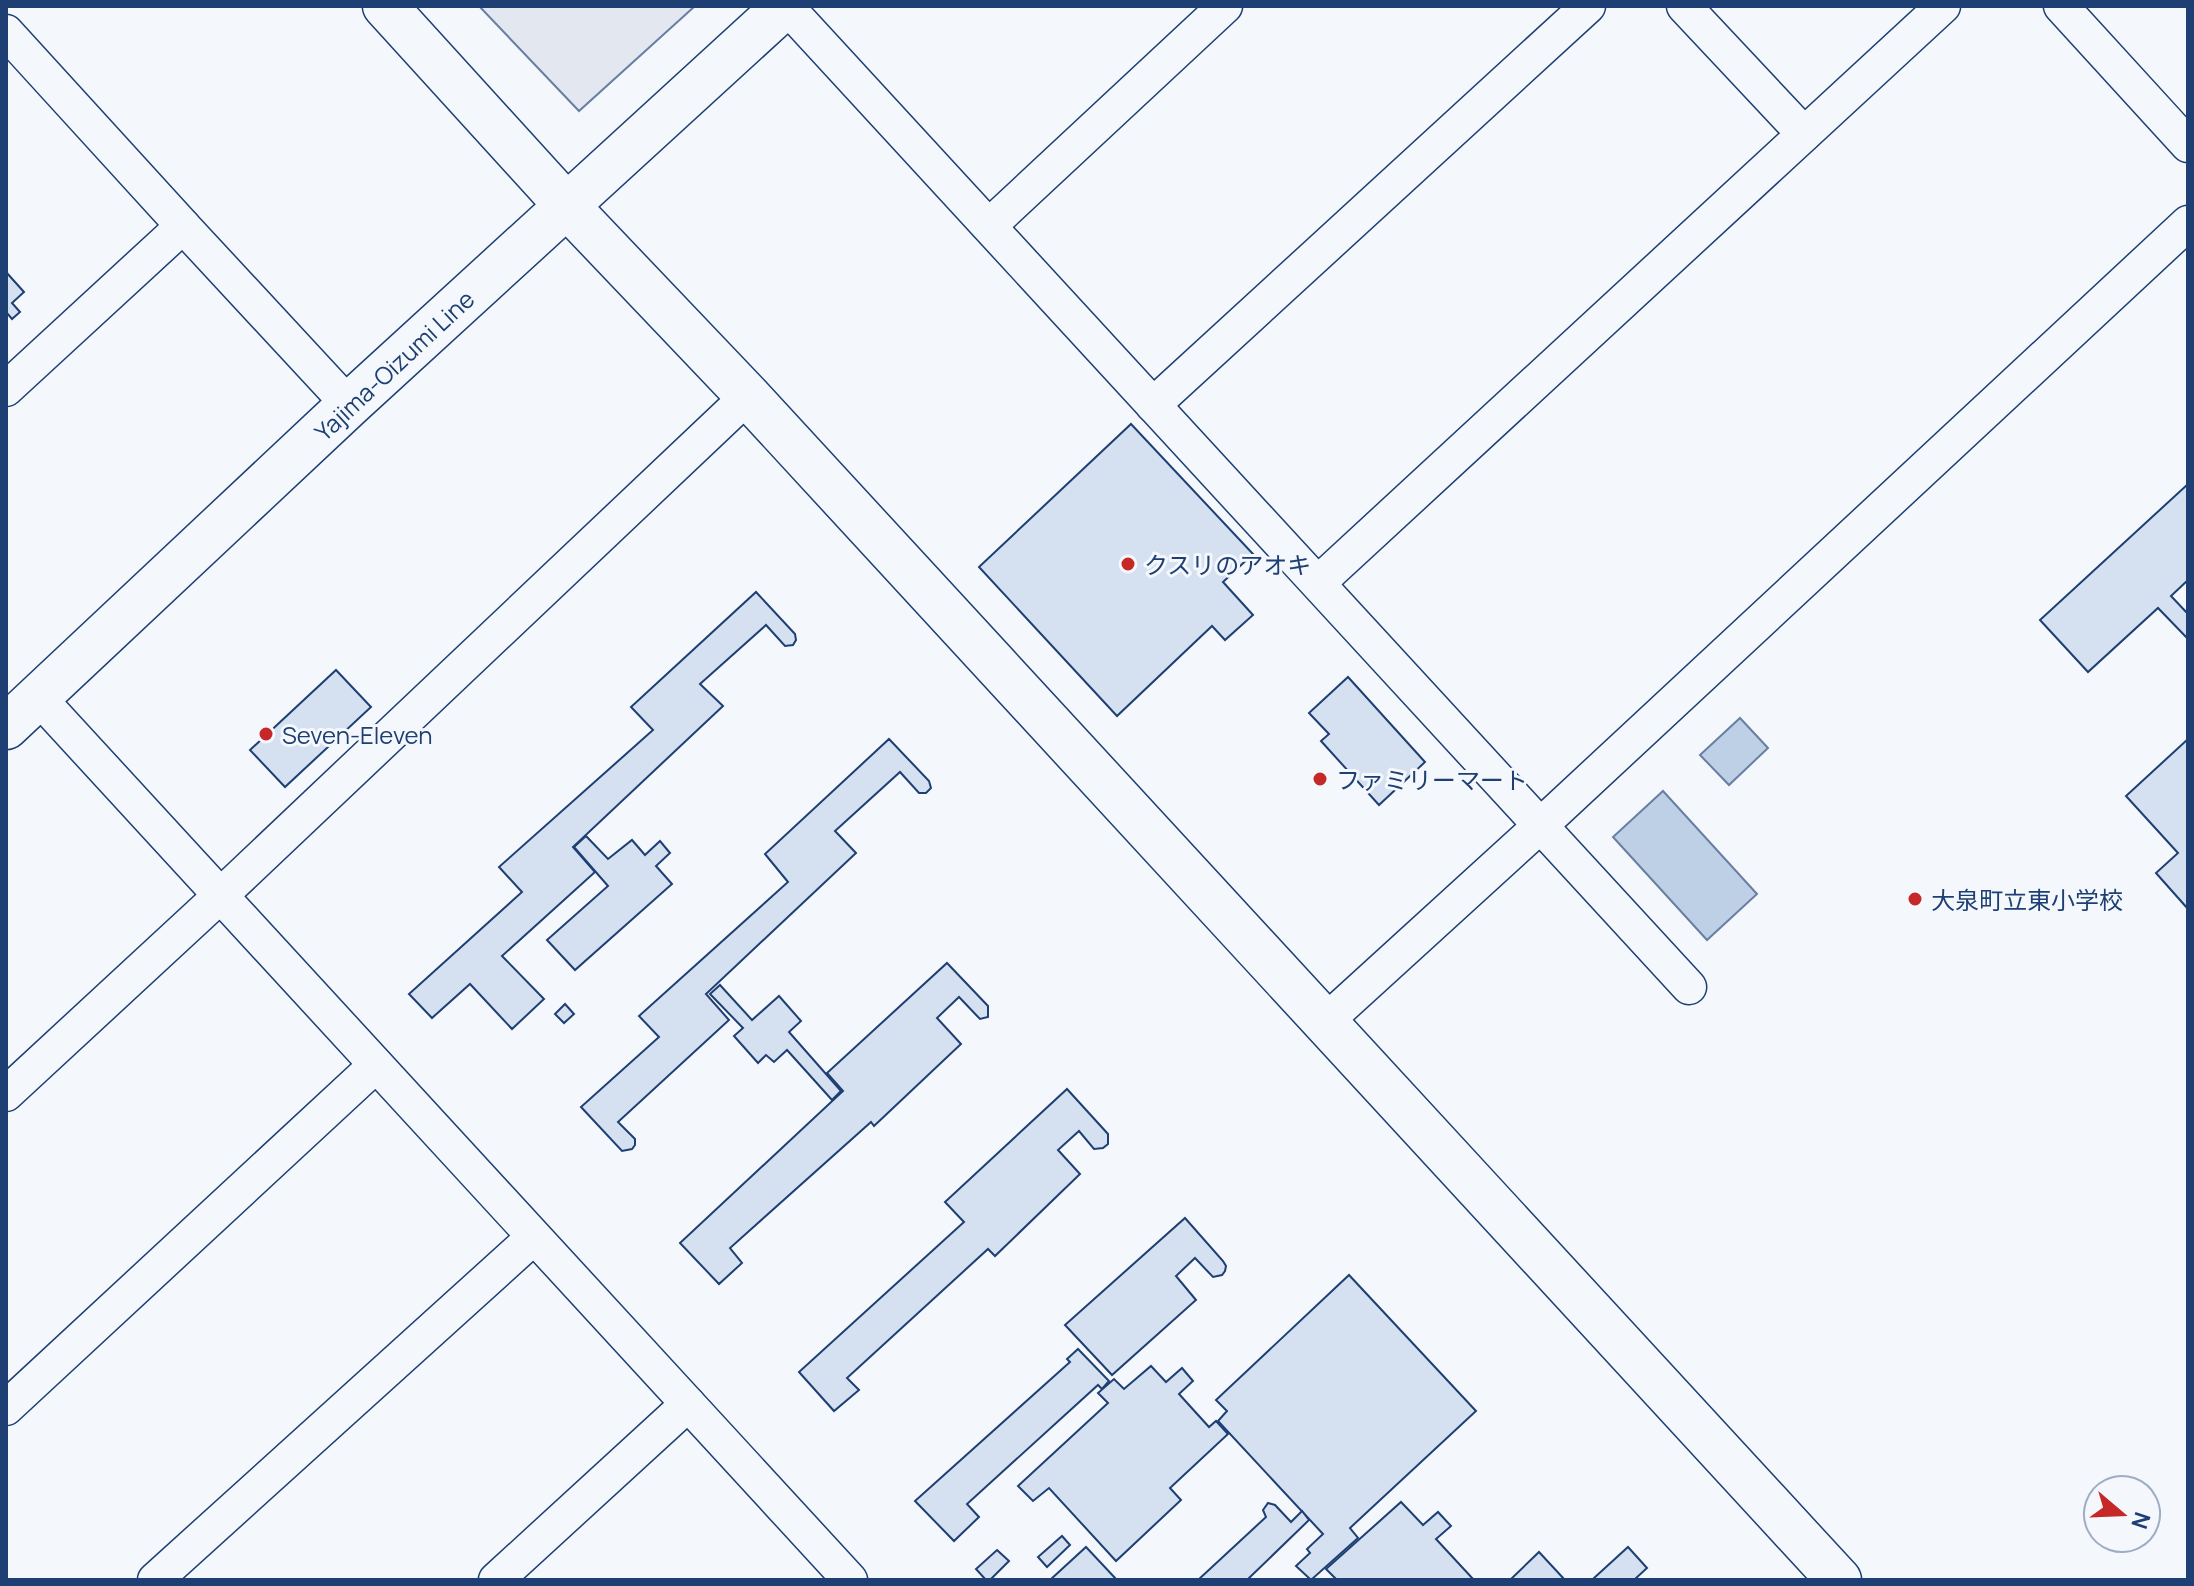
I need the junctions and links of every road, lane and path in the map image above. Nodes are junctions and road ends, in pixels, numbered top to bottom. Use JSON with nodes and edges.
{"nodes":[{"id":1,"x":385,"y":6,"type":"edge"},
{"id":2,"x":786,"y":6,"type":"edge"},
{"id":3,"x":1225,"y":6,"type":"edge"},
{"id":4,"x":1588,"y":6,"type":"edge"},
{"id":5,"x":1684,"y":6,"type":"edge"},
{"id":6,"x":1943,"y":6,"type":"edge"},
{"id":7,"x":2064,"y":7,"type":"edge"},
{"id":8,"x":6,"y":32,"type":"edge"},
{"id":9,"x":1804,"y":134,"type":"junction"},
{"id":10,"x":2188,"y":145,"type":"edge"},
{"id":11,"x":567,"y":206,"type":"junction"},
{"id":12,"x":2188,"y":223,"type":"edge"},
{"id":13,"x":183,"y":226,"type":"junction"},
{"id":14,"x":989,"y":226,"type":"junction"},
{"id":15,"x":6,"y":389,"type":"edge"},
{"id":16,"x":748,"y":396,"type":"junction"},
{"id":17,"x":349,"y":405,"type":"junction"},
{"id":18,"x":1153,"y":405,"type":"junction"},
{"id":19,"x":1318,"y":583,"type":"junction"},
{"id":20,"x":38,"y":697,"type":"junction"},
{"id":21,"x":6,"y":727,"type":"edge"},
{"id":22,"x":1540,"y":826,"type":"junction"},
{"id":23,"x":220,"y":896,"type":"junction"},
{"id":24,"x":1689,"y":987,"type":"dead end"},
{"id":25,"x":1325,"y":1022,"type":"junction"},
{"id":26,"x":376,"y":1065,"type":"junction"},
{"id":27,"x":6,"y":1094,"type":"edge"},
{"id":28,"x":534,"y":1237,"type":"junction"},
{"id":29,"x":688,"y":1404,"type":"junction"},
{"id":30,"x":6,"y":1408,"type":"edge"},
{"id":31,"x":844,"y":1578,"type":"edge"},
{"id":32,"x":155,"y":1580,"type":"edge"},
{"id":33,"x":496,"y":1580,"type":"edge"},
{"id":34,"x":1839,"y":1580,"type":"edge"}],
"edges":[{"from":1,"to":11,"type":"street"},
{"from":2,"to":11,"type":"street","name":"Yajima-Oizumi Line"},
{"from":2,"to":14,"type":"street"},
{"from":3,"to":14,"type":"street"},
{"from":4,"to":18,"type":"street"},
{"from":5,"to":9,"type":"street"},
{"from":6,"to":9,"type":"street"},
{"from":7,"to":10,"type":"street"},
{"from":8,"to":13,"type":"street"},
{"from":9,"to":19,"type":"street"},
{"from":11,"to":16,"type":"street"},
{"from":11,"to":17,"type":"street","name":"Yajima-Oizumi Line"},
{"from":12,"to":22,"type":"street"},
{"from":13,"to":15,"type":"street"},
{"from":13,"to":17,"type":"street"},
{"from":14,"to":18,"type":"street"},
{"from":16,"to":23,"type":"street"},
{"from":16,"to":25,"type":"street"},
{"from":17,"to":20,"type":"street","name":"Yajima-Oizumi Line"},
{"from":18,"to":19,"type":"street"},
{"from":19,"to":22,"type":"street"},
{"from":20,"to":21,"type":"street","name":"Yajima-Oizumi Line"},
{"from":20,"to":23,"type":"street"},
{"from":22,"to":24,"type":"street"},
{"from":22,"to":25,"type":"street"},
{"from":23,"to":26,"type":"street"},
{"from":23,"to":27,"type":"street"},
{"from":25,"to":34,"type":"street"},
{"from":26,"to":28,"type":"street"},
{"from":26,"to":30,"type":"street"},
{"from":28,"to":29,"type":"street"},
{"from":28,"to":32,"type":"street"},
{"from":29,"to":31,"type":"street"},
{"from":29,"to":33,"type":"street"}]}
